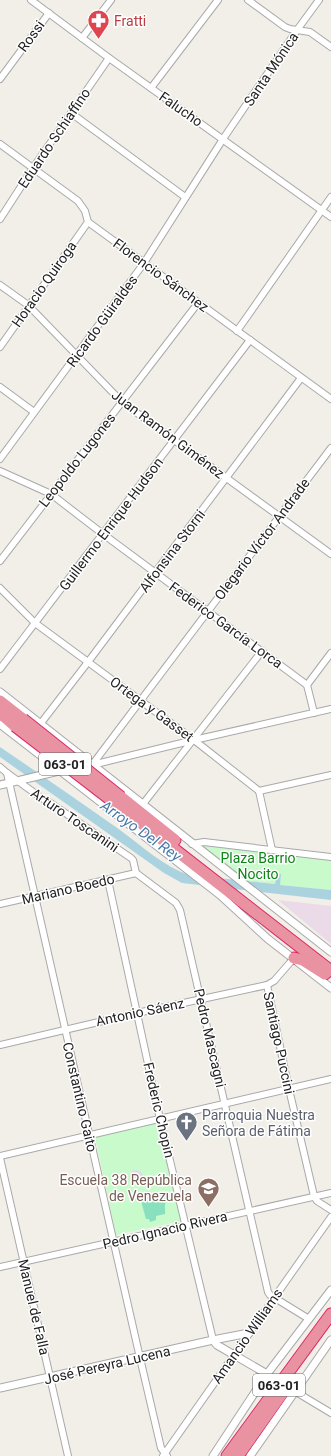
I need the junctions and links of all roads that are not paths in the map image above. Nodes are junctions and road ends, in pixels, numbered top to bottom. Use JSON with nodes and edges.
{"nodes":[{"id":1,"x":31,"y":0,"type":"edge"},
{"id":2,"x":111,"y":0,"type":"edge"},
{"id":3,"x":218,"y":0,"type":"edge"},
{"id":4,"x":248,"y":0,"type":"edge"},
{"id":5,"x":319,"y":0,"type":"edge"},
{"id":6,"x":49,"y":13,"type":"junction"},
{"id":7,"x":297,"y":30,"type":"junction"},
{"id":8,"x":82,"y":38,"type":"junction"},
{"id":9,"x":331,"y":48,"type":"edge"},
{"id":10,"x":109,"y":58,"type":"junction"},
{"id":11,"x":0,"y":79,"type":"edge"},
{"id":12,"x":151,"y":88,"type":"junction"},
{"id":13,"x":71,"y":113,"type":"junction"},
{"id":14,"x":223,"y":139,"type":"junction"},
{"id":15,"x":0,"y":144,"type":"edge"},
{"id":16,"x":33,"y":168,"type":"junction"},
{"id":17,"x":185,"y":197,"type":"junction"},
{"id":18,"x":331,"y":197,"type":"edge"},
{"id":19,"x":321,"y":210,"type":"junction"},
{"id":20,"x":331,"y":217,"type":"edge"},
{"id":21,"x":0,"y":219,"type":"edge"},
{"id":22,"x":88,"y":222,"type":"junction"},
{"id":23,"x":144,"y":263,"type":"junction"},
{"id":24,"x":0,"y":285,"type":"edge"},
{"id":25,"x":198,"y":303,"type":"junction"},
{"id":26,"x":28,"y":305,"type":"junction"},
{"id":27,"x":237,"y":331,"type":"junction"},
{"id":28,"x":250,"y":340,"type":"junction"},
{"id":29,"x":0,"y":347,"type":"edge"},
{"id":30,"x":77,"y":356,"type":"junction"},
{"id":31,"x":301,"y":378,"type":"junction"},
{"id":32,"x":0,"y":388,"type":"edge"},
{"id":33,"x":331,"y":399,"type":"edge"},
{"id":34,"x":122,"y":402,"type":"junction"},
{"id":35,"x":34,"y":412,"type":"junction"},
{"id":36,"x":173,"y":440,"type":"junction"},
{"id":37,"x":331,"y":448,"type":"edge"},
{"id":38,"x":0,"y":459,"type":"edge"},
{"id":39,"x":0,"y":471,"type":"edge"},
{"id":40,"x":227,"y":479,"type":"junction"},
{"id":41,"x":51,"y":494,"type":"junction"},
{"id":42,"x":279,"y":516,"type":"junction"},
{"id":43,"x":104,"y":534,"type":"junction"},
{"id":44,"x":331,"y":554,"type":"edge"},
{"id":45,"x":0,"y":561,"type":"edge"},
{"id":46,"x":155,"y":573,"type":"junction"},
{"id":47,"x":0,"y":588,"type":"edge"},
{"id":48,"x":208,"y":611,"type":"junction"},
{"id":49,"x":35,"y":623,"type":"junction"},
{"id":50,"x":262,"y":651,"type":"junction"},
{"id":51,"x":331,"y":653,"type":"edge"},
{"id":52,"x":88,"y":662,"type":"junction"},
{"id":53,"x":0,"y":669,"type":"edge"},
{"id":54,"x":307,"y":685,"type":"junction"},
{"id":55,"x":0,"y":692,"type":"edge"},
{"id":56,"x":140,"y":701,"type":"junction"},
{"id":57,"x":0,"y":702,"type":"edge"},
{"id":58,"x":331,"y":709,"type":"edge"},
{"id":59,"x":0,"y":713,"type":"edge"},
{"id":60,"x":314,"y":713,"type":"junction"},
{"id":61,"x":19,"y":722,"type":"junction"},
{"id":62,"x":41,"y":723,"type":"junction"},
{"id":63,"x":0,"y":724,"type":"edge"},
{"id":64,"x":194,"y":740,"type":"junction"},
{"id":65,"x":92,"y":764,"type":"junction"},
{"id":66,"x":0,"y":767,"type":"edge"},
{"id":67,"x":60,"y":770,"type":"junction"},
{"id":68,"x":7,"y":772,"type":"junction"},
{"id":69,"x":331,"y":775,"type":"edge"},
{"id":70,"x":17,"y":781,"type":"junction"},
{"id":71,"x":8,"y":783,"type":"junction"},
{"id":72,"x":0,"y":785,"type":"edge"},
{"id":73,"x":259,"y":791,"type":"junction"},
{"id":74,"x":143,"y":804,"type":"junction"},
{"id":75,"x":192,"y":844,"type":"junction"},
{"id":76,"x":272,"y":850,"type":"junction"},
{"id":77,"x":331,"y":857,"type":"edge"},
{"id":78,"x":136,"y":873,"type":"junction"},
{"id":79,"x":108,"y":880,"type":"junction"},
{"id":80,"x":34,"y":896,"type":"junction"},
{"id":81,"x":0,"y":904,"type":"edge"},
{"id":82,"x":259,"y":905,"type":"junction"},
{"id":83,"x":331,"y":952,"type":"edge"},
{"id":84,"x":294,"y":958,"type":"junction"},
{"id":85,"x":331,"y":961,"type":"edge"},
{"id":86,"x":331,"y":971,"type":"edge"},
{"id":87,"x":331,"y":978,"type":"edge"},
{"id":88,"x":267,"y":985,"type":"junction"},
{"id":89,"x":331,"y":988,"type":"edge"},
{"id":90,"x":201,"y":999,"type":"junction"},
{"id":91,"x":137,"y":1013,"type":"junction"},
{"id":92,"x":64,"y":1029,"type":"junction"},
{"id":93,"x":0,"y":1045,"type":"edge"},
{"id":94,"x":331,"y":1079,"type":"edge"},
{"id":95,"x":289,"y":1089,"type":"junction"},
{"id":96,"x":225,"y":1104,"type":"junction"},
{"id":97,"x":160,"y":1118,"type":"junction"},
{"id":98,"x":88,"y":1135,"type":"junction"},
{"id":99,"x":0,"y":1157,"type":"edge"},
{"id":100,"x":331,"y":1193,"type":"edge"},
{"id":101,"x":314,"y":1196,"type":"junction"},
{"id":102,"x":331,"y":1210,"type":"edge"},
{"id":103,"x":250,"y":1211,"type":"junction"},
{"id":104,"x":331,"y":1217,"type":"edge"},
{"id":105,"x":186,"y":1225,"type":"junction"},
{"id":106,"x":113,"y":1241,"type":"junction"},
{"id":107,"x":23,"y":1262,"type":"junction"},
{"id":108,"x":0,"y":1267,"type":"edge"},
{"id":109,"x":331,"y":1290,"type":"edge"},
{"id":110,"x":274,"y":1297,"type":"junction"},
{"id":111,"x":331,"y":1314,"type":"edge"},
{"id":112,"x":308,"y":1319,"type":"junction"},
{"id":113,"x":331,"y":1324,"type":"edge"},
{"id":114,"x":249,"y":1332,"type":"junction"},
{"id":115,"x":213,"y":1340,"type":"junction"},
{"id":116,"x":331,"y":1340,"type":"edge"},
{"id":117,"x":234,"y":1355,"type":"junction"},
{"id":118,"x":140,"y":1358,"type":"junction"},
{"id":119,"x":267,"y":1374,"type":"junction"},
{"id":120,"x":50,"y":1378,"type":"junction"},
{"id":121,"x":0,"y":1388,"type":"edge"},
{"id":122,"x":296,"y":1392,"type":"junction"},
{"id":123,"x":331,"y":1413,"type":"edge"},
{"id":124,"x":165,"y":1455,"type":"edge"},
{"id":125,"x":68,"y":1456,"type":"edge"},
{"id":126,"x":213,"y":1456,"type":"edge"},
{"id":127,"x":227,"y":1456,"type":"edge"},
{"id":128,"x":238,"y":1456,"type":"edge"},
{"id":129,"x":250,"y":1456,"type":"edge"}],
"edges":[{"from":1,"to":6,"type":"street","name":"Falucho"},
{"from":2,"to":8,"type":"street"},
{"from":3,"to":12,"type":"street"},
{"from":4,"to":7,"type":"street"},
{"from":5,"to":7,"type":"street","name":"Santa Mónica"},
{"from":6,"to":8,"type":"street","name":"Falucho"},
{"from":6,"to":11,"type":"street","name":"Rossi"},
{"from":7,"to":9,"type":"street"},
{"from":7,"to":14,"type":"street","name":"Santa Mónica"},
{"from":8,"to":10,"type":"street","name":"Falucho"},
{"from":10,"to":12,"type":"street","name":"Falucho"},
{"from":10,"to":13,"type":"street","name":"Eduardo Schiaffino"},
{"from":12,"to":14,"type":"street","name":"Falucho"},
{"from":13,"to":16,"type":"street","name":"Eduardo Schiaffino"},
{"from":13,"to":17,"type":"street"},
{"from":14,"to":17,"type":"street","name":"Ricardo Güiraldes"},
{"from":14,"to":19,"type":"street","name":"Falucho"},
{"from":15,"to":16,"type":"street"},
{"from":16,"to":21,"type":"street","name":"Eduardo Schiaffino"},
{"from":16,"to":22,"type":"street"},
{"from":17,"to":23,"type":"street","name":"Ricardo Güiraldes"},
{"from":18,"to":19,"type":"street"},
{"from":19,"to":20,"type":"street","name":"Falucho"},
{"from":19,"to":27,"type":"street"},
{"from":22,"to":23,"type":"street","name":"Florencio Sánchez"},
{"from":22,"to":26,"type":"street","name":"Horacio Quiroga"},
{"from":23,"to":25,"type":"street","name":"Florencio Sánchez"},
{"from":23,"to":30,"type":"street","name":"Ricardo Güiraldes"},
{"from":24,"to":26,"type":"street","name":"Juan Ramón Giménez"},
{"from":25,"to":27,"type":"street","name":"Florencio Sánchez"},
{"from":25,"to":34,"type":"street","name":"Leopoldo Lugones"},
{"from":26,"to":29,"type":"street","name":"Horacio Quiroga"},
{"from":26,"to":30,"type":"street","name":"Juan Ramón Giménez"},
{"from":27,"to":28,"type":"street","name":"Florencio Sánchez"},
{"from":28,"to":31,"type":"street","name":"Florencio Sánchez"},
{"from":28,"to":36,"type":"street","name":"Guillermo Enrique Hudson"},
{"from":30,"to":34,"type":"street","name":"Juan Ramón Giménez"},
{"from":30,"to":35,"type":"street","name":"Ricardo Güiraldes"},
{"from":31,"to":33,"type":"street","name":"Florencio Sánchez"},
{"from":31,"to":40,"type":"street","name":"Alfonsina Storni"},
{"from":32,"to":35,"type":"street"},
{"from":34,"to":36,"type":"street","name":"Juan Ramón Giménez"},
{"from":34,"to":41,"type":"street","name":"Leopoldo Lugones"},
{"from":35,"to":38,"type":"street","name":"Ricardo Güiraldes"},
{"from":36,"to":40,"type":"street","name":"Juan Ramón Giménez"},
{"from":36,"to":43,"type":"street","name":"Guillermo Enrique Hudson"},
{"from":37,"to":42,"type":"street","name":"Olegario Víctor Andrade"},
{"from":39,"to":41,"type":"street","name":"Federico García Lorca"},
{"from":40,"to":42,"type":"street","name":"Juan Ramón Giménez"},
{"from":40,"to":46,"type":"street","name":"Alfonsina Storni"},
{"from":41,"to":43,"type":"street","name":"Federico García Lorca"},
{"from":41,"to":45,"type":"street","name":"Leopoldo Lugones"},
{"from":42,"to":44,"type":"street","name":"Juan Ramón Giménez"},
{"from":42,"to":48,"type":"street","name":"Olegario Víctor Andrade"},
{"from":43,"to":46,"type":"street","name":"Federico García Lorca"},
{"from":43,"to":49,"type":"street","name":"Guillermo Enrique Hudson"},
{"from":46,"to":48,"type":"street","name":"Federico García Lorca"},
{"from":46,"to":52,"type":"street","name":"Alfonsina Storni"},
{"from":47,"to":49,"type":"street","name":"Ortega y Gasset"},
{"from":48,"to":50,"type":"street","name":"Federico García Lorca"},
{"from":48,"to":56,"type":"street","name":"Olegario Víctor Andrade"},
{"from":49,"to":52,"type":"street","name":"Ortega y Gasset"},
{"from":49,"to":53,"type":"street","name":"Guillermo Enrique Hudson"},
{"from":50,"to":54,"type":"street","name":"Federico García Lorca"},
{"from":50,"to":64,"type":"street"},
{"from":51,"to":54,"type":"street"},
{"from":52,"to":56,"type":"street","name":"Ortega y Gasset"},
{"from":52,"to":62,"type":"street","name":"Alfonsina Storni"},
{"from":54,"to":60,"type":"street"},
{"from":55,"to":62,"type":"street"},
{"from":56,"to":64,"type":"street","name":"Ortega y Gasset"},
{"from":56,"to":65,"type":"street","name":"Olegario Víctor Andrade"},
{"from":57,"to":61,"type":"highway","number":"063-01"},
{"from":58,"to":60,"type":"street"},
{"from":59,"to":61,"type":"highway","number":"063-01"},
{"from":60,"to":64,"type":"street"},
{"from":61,"to":82,"type":"highway","number":"063-01","bridge":true},
{"from":62,"to":65,"type":"street"},
{"from":63,"to":67,"type":"street"},
{"from":64,"to":65,"type":"street"},
{"from":64,"to":73,"type":"street","name":"Ortega y Gasset"},
{"from":64,"to":74,"type":"street"},
{"from":65,"to":67,"type":"street"},
{"from":65,"to":74,"type":"street"},
{"from":66,"to":68,"type":"street","name":"Arturo Toscanini"},
{"from":67,"to":70,"type":"street"},
{"from":67,"to":84,"type":"street"},
{"from":68,"to":70,"type":"street","name":"Arturo Toscanini"},
{"from":68,"to":71,"type":"street","name":"Constantino Gaito"},
{"from":69,"to":73,"type":"street"},
{"from":70,"to":71,"type":"street"},
{"from":70,"to":78,"type":"street","name":"Arturo Toscanini"},
{"from":71,"to":72,"type":"street"},
{"from":71,"to":80,"type":"street","name":"Constantino Gaito"},
{"from":73,"to":76,"type":"street"},
{"from":74,"to":75,"type":"street"},
{"from":75,"to":76,"type":"street"},
{"from":75,"to":82,"type":"street"},
{"from":76,"to":77,"type":"street"},
{"from":78,"to":79,"type":"street","name":"Mariano Boedo"},
{"from":78,"to":90,"type":"street","name":"Pedro Mascagni"},
{"from":79,"to":80,"type":"street","name":"Mariano Boedo"},
{"from":79,"to":91,"type":"street","name":"Frederic Chopin"},
{"from":80,"to":81,"type":"street","name":"Mariano Boedo"},
{"from":80,"to":92,"type":"street","name":"Constantino Gaito"},
{"from":82,"to":83,"type":"street"},
{"from":82,"to":85,"type":"highway","number":"063-01"},
{"from":82,"to":86,"type":"highway","number":"063-01"},
{"from":84,"to":87,"type":"highway"},
{"from":84,"to":88,"type":"street","name":"Antonio Sáenz"},
{"from":84,"to":89,"type":"street"},
{"from":88,"to":90,"type":"street","name":"Antonio Sáenz"},
{"from":88,"to":95,"type":"street","name":"Santiago Puccini"},
{"from":90,"to":91,"type":"street","name":"Antonio Sáenz"},
{"from":90,"to":96,"type":"street","name":"Pedro Mascagni"},
{"from":91,"to":92,"type":"street","name":"Antonio Sáenz"},
{"from":91,"to":97,"type":"street","name":"Frederic Chopin"},
{"from":92,"to":93,"type":"street","name":"Antonio Sáenz"},
{"from":92,"to":98,"type":"street","name":"Constantino Gaito"},
{"from":94,"to":95,"type":"street"},
{"from":95,"to":96,"type":"street"},
{"from":95,"to":101,"type":"street","name":"Santiago Puccini"},
{"from":96,"to":97,"type":"street"},
{"from":96,"to":103,"type":"street","name":"Pedro Mascagni"},
{"from":97,"to":98,"type":"street"},
{"from":97,"to":105,"type":"street","name":"Frederic Chopin"},
{"from":98,"to":99,"type":"street"},
{"from":98,"to":106,"type":"street","name":"Constantino Gaito"},
{"from":99,"to":107,"type":"street","name":"Manuel de Falla"},
{"from":100,"to":101,"type":"street","name":"Pedro Ignacio Rivera"},
{"from":101,"to":102,"type":"street"},
{"from":101,"to":103,"type":"street","name":"Pedro Ignacio Rivera"},
{"from":103,"to":105,"type":"street","name":"Pedro Ignacio Rivera"},
{"from":103,"to":110,"type":"street","name":"Pedro Mascagni"},
{"from":104,"to":110,"type":"street","name":"Amancio Williams"},
{"from":105,"to":106,"type":"street","name":"Pedro Ignacio Rivera"},
{"from":105,"to":115,"type":"street","name":"Frederic Chopin"},
{"from":106,"to":107,"type":"street","name":"Pedro Ignacio Rivera"},
{"from":106,"to":118,"type":"street","name":"Constantino Gaito"},
{"from":107,"to":108,"type":"street","name":"Pedro Ignacio Rivera"},
{"from":107,"to":120,"type":"street","name":"Manuel de Falla"},
{"from":109,"to":112,"type":"street"},
{"from":110,"to":112,"type":"street"},
{"from":110,"to":114,"type":"street","name":"Amancio Williams"},
{"from":111,"to":127,"type":"highway","number":"063-01"},
{"from":112,"to":119,"type":"street"},
{"from":113,"to":128,"type":"highway","number":"063-01"},
{"from":114,"to":115,"type":"street","name":"José Pereyra Lucena"},
{"from":114,"to":117,"type":"street","name":"Amancio Williams"},
{"from":115,"to":117,"type":"street"},
{"from":115,"to":118,"type":"street","name":"José Pereyra Lucena"},
{"from":116,"to":122,"type":"street"},
{"from":117,"to":119,"type":"street"},
{"from":117,"to":124,"type":"street","name":"Amancio Williams"},
{"from":118,"to":120,"type":"street","name":"José Pereyra Lucena"},
{"from":118,"to":124,"type":"street","name":"Constantino Gaito"},
{"from":119,"to":126,"type":"street"},
{"from":120,"to":121,"type":"street","name":"José Pereyra Lucena"},
{"from":120,"to":125,"type":"street","name":"Manuel de Falla"},
{"from":122,"to":123,"type":"street"},
{"from":122,"to":129,"type":"street"}]}
